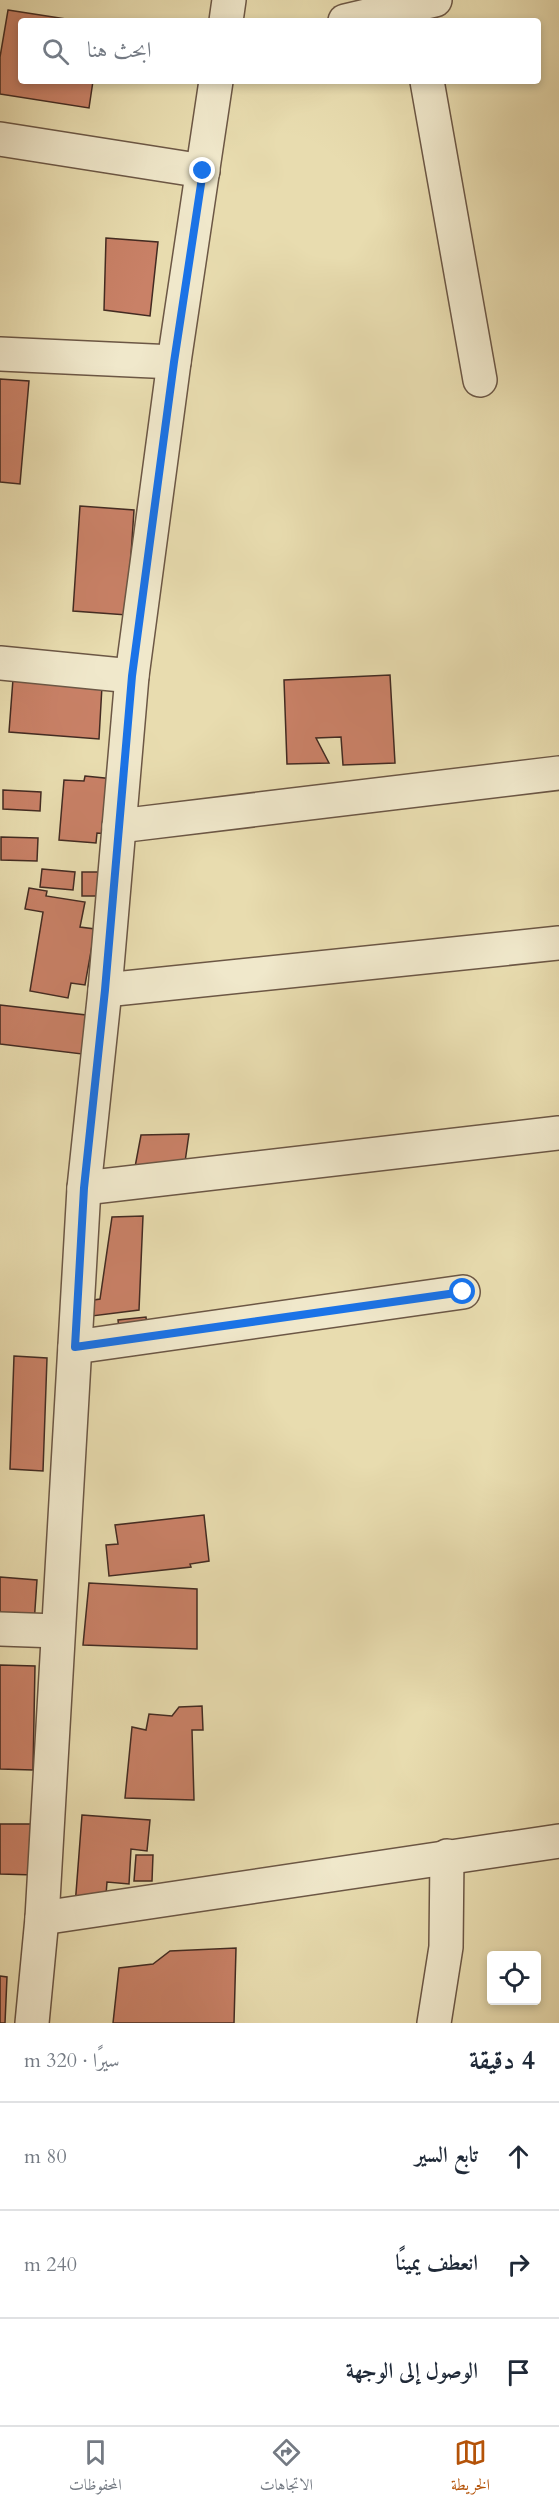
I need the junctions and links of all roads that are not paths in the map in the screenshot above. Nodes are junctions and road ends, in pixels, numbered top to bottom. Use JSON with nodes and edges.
{"nodes":[{"id":1,"x":229,"y":0,"type":"edge"},
{"id":2,"x":422,"y":9,"type":"edge"},
{"id":3,"x":226,"y":18,"type":"edge"},
{"id":4,"x":364,"y":18,"type":"edge"},
{"id":5,"x":216,"y":84,"type":"edge"},
{"id":6,"x":428,"y":84,"type":"edge"},
{"id":7,"x":0,"y":139,"type":"edge"},
{"id":8,"x":203,"y":171,"type":"junction"},
{"id":9,"x":0,"y":354,"type":"edge"},
{"id":10,"x":174,"y":362,"type":"junction"},
{"id":11,"x":480,"y":380,"type":"dead end"},
{"id":12,"x":0,"y":663,"type":"edge"},
{"id":13,"x":132,"y":676,"type":"junction"},
{"id":14,"x":559,"y":773,"type":"edge"},
{"id":15,"x":119,"y":826,"type":"junction"},
{"id":16,"x":559,"y":943,"type":"edge"},
{"id":17,"x":105,"y":990,"type":"junction"},
{"id":18,"x":559,"y":1133,"type":"edge"},
{"id":19,"x":84,"y":1188,"type":"junction"},
{"id":20,"x":463,"y":1292,"type":"dead end"},
{"id":21,"x":75,"y":1347,"type":"junction"},
{"id":22,"x":0,"y":1629,"type":"edge"},
{"id":23,"x":58,"y":1631,"type":"junction"},
{"id":24,"x":559,"y":1841,"type":"edge"},
{"id":25,"x":447,"y":1856,"type":"junction"},
{"id":26,"x":42,"y":1918,"type":"junction"},
{"id":27,"x":32,"y":2023,"type":"edge"},
{"id":28,"x":434,"y":2023,"type":"edge"}],
"edges":[{"from":1,"to":3,"type":"street"},
{"from":2,"to":4,"type":"street"},
{"from":5,"to":8,"type":"street"},
{"from":6,"to":11,"type":"street"},
{"from":7,"to":8,"type":"street"},
{"from":8,"to":10,"type":"street"},
{"from":9,"to":10,"type":"street"},
{"from":10,"to":13,"type":"street"},
{"from":12,"to":13,"type":"street"},
{"from":13,"to":15,"type":"street"},
{"from":14,"to":15,"type":"street"},
{"from":15,"to":17,"type":"street"},
{"from":16,"to":17,"type":"street"},
{"from":17,"to":19,"type":"street"},
{"from":18,"to":19,"type":"street"},
{"from":19,"to":21,"type":"street"},
{"from":20,"to":21,"type":"street"},
{"from":21,"to":23,"type":"street"},
{"from":22,"to":23,"type":"street"},
{"from":23,"to":26,"type":"street"},
{"from":24,"to":25,"type":"street"},
{"from":25,"to":26,"type":"street"},
{"from":25,"to":28,"type":"street"},
{"from":26,"to":27,"type":"street"}]}
